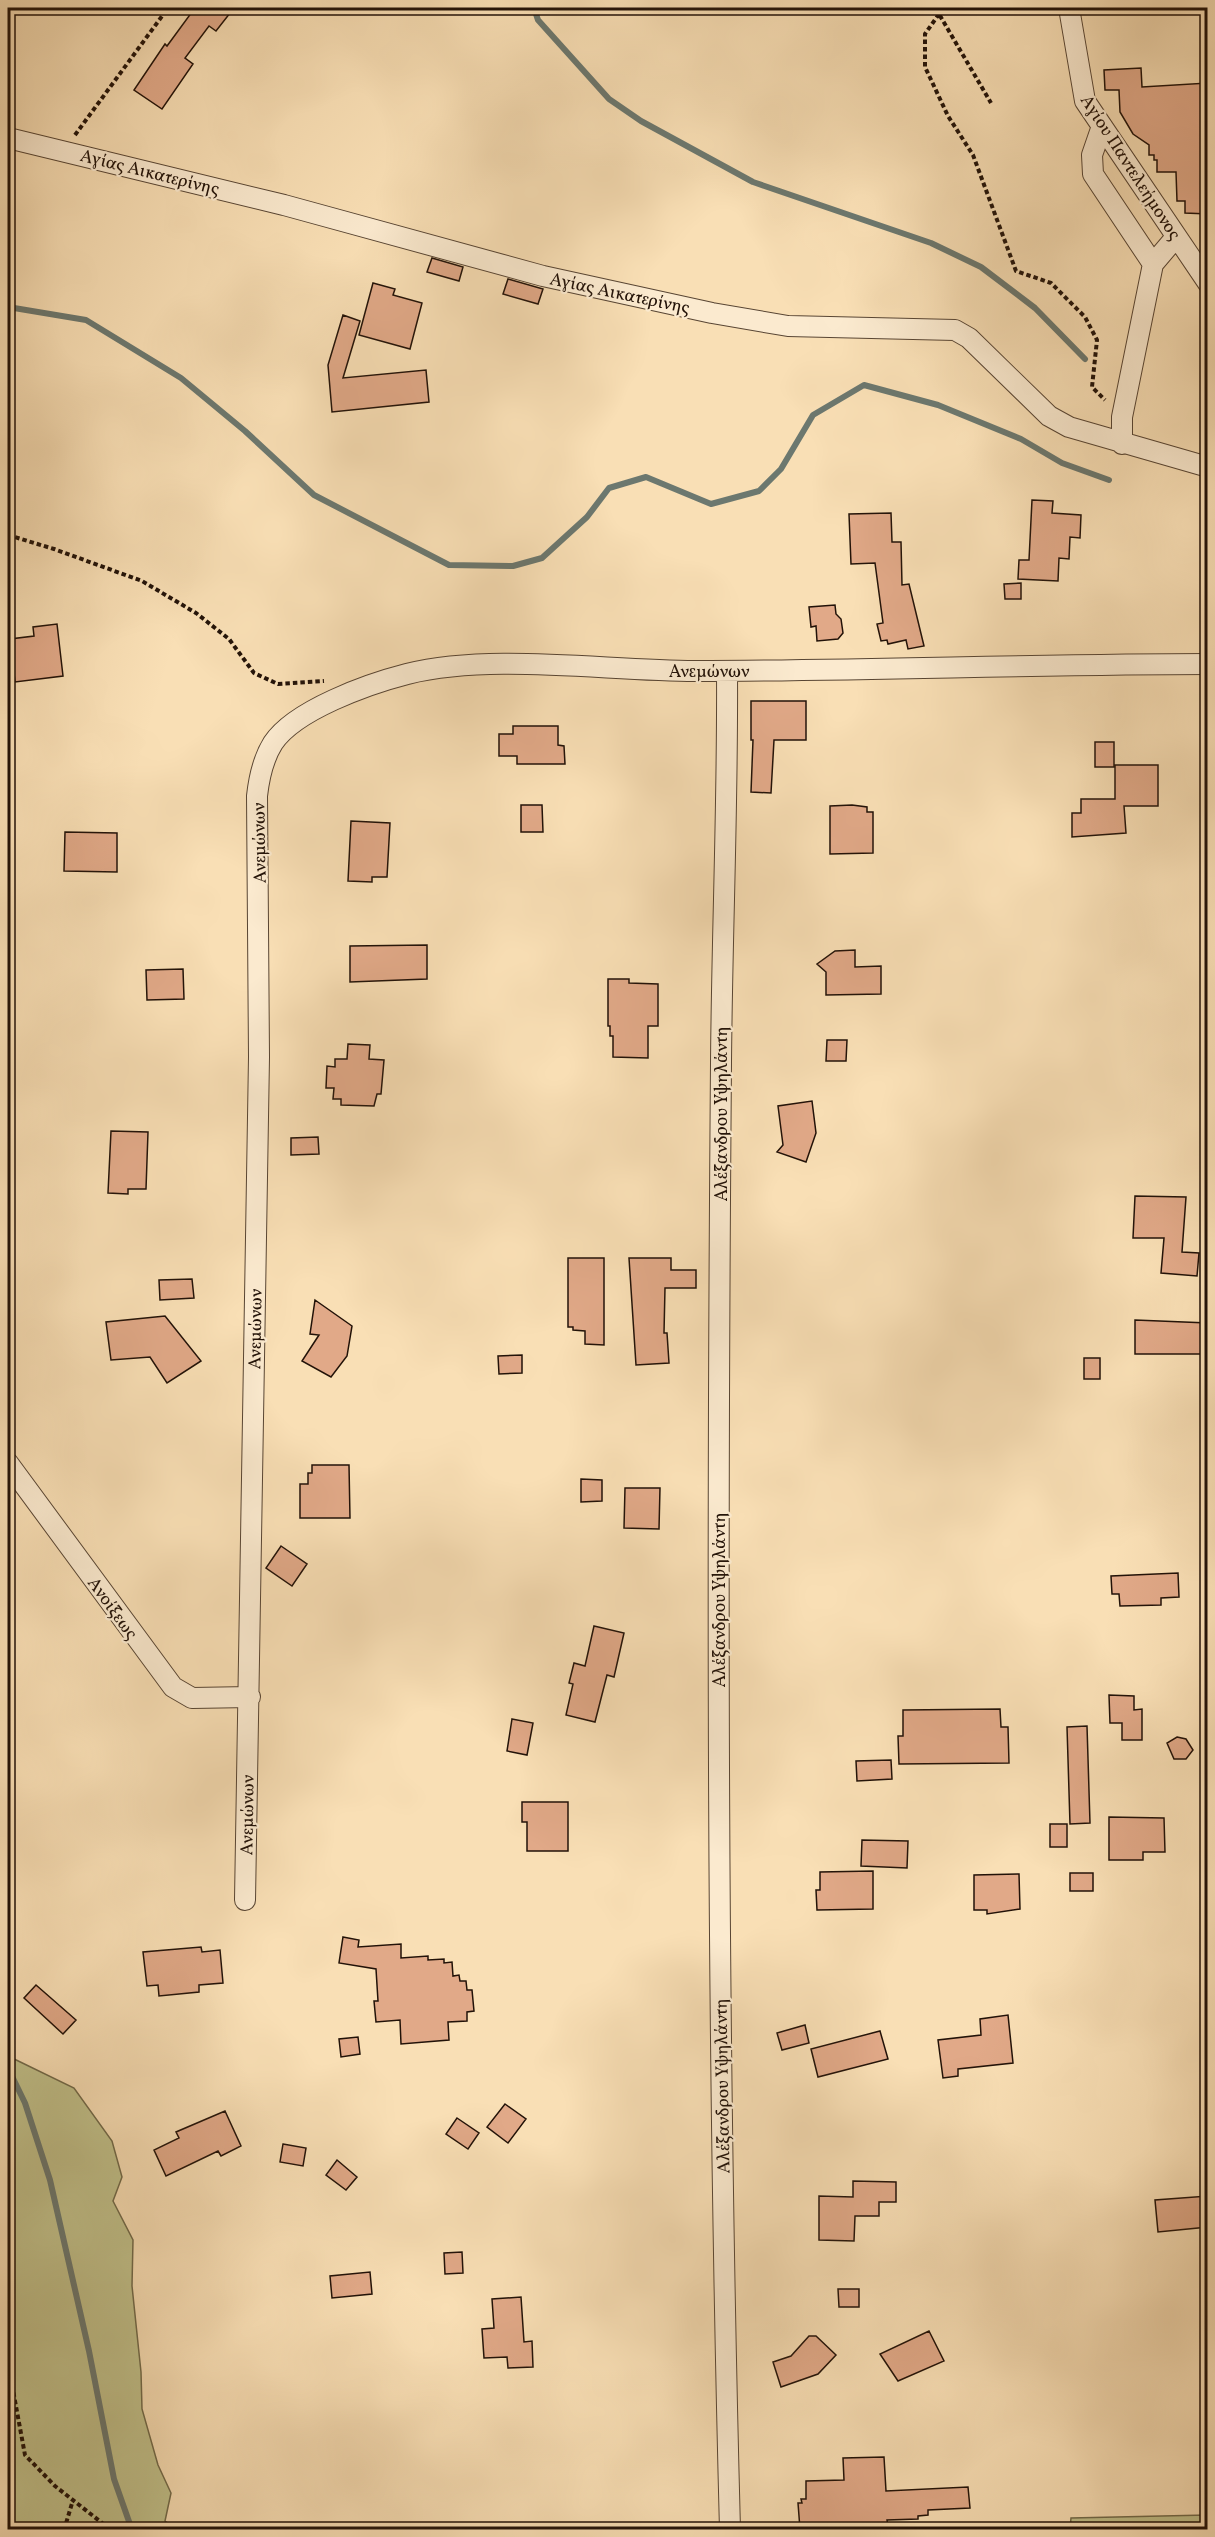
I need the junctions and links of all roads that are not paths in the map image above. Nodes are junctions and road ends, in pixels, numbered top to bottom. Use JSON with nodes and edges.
{"nodes":[{"id":1,"x":1070,"y":8,"type":"edge"},
{"id":2,"x":1102,"y":126,"type":"junction"},
{"id":3,"x":8,"y":138,"type":"edge"},
{"id":4,"x":1176,"y":237,"type":"junction"},
{"id":5,"x":1153,"y":264,"type":"junction"},
{"id":6,"x":1208,"y":283,"type":"edge"},
{"id":7,"x":1122,"y":444,"type":"junction"},
{"id":8,"x":1208,"y":467,"type":"edge"},
{"id":9,"x":1208,"y":664,"type":"edge"},
{"id":10,"x":727,"y":671,"type":"junction"},
{"id":11,"x":8,"y":1463,"type":"edge"},
{"id":12,"x":250,"y":1697,"type":"junction"},
{"id":13,"x":246,"y":1900,"type":"dead end"},
{"id":14,"x":730,"y":2529,"type":"edge"}],
"edges":[{"from":1,"to":2,"type":"street","name":"Αγίου Παντελεήμονος"},
{"from":2,"to":4,"type":"street","name":"Αγίου Παντελεήμονος"},
{"from":2,"to":5,"type":"street"},
{"from":3,"to":7,"type":"street","name":"Αγίας Αικατερίνης"},
{"from":4,"to":5,"type":"street"},
{"from":4,"to":6,"type":"street","name":"Αγίου Παντελεήμονος"},
{"from":5,"to":7,"type":"street"},
{"from":7,"to":8,"type":"street","name":"Αγίας Αικατερίνης"},
{"from":9,"to":10,"type":"street","name":"Ανεμώνων"},
{"from":10,"to":12,"type":"street","name":"Ανεμώνων"},
{"from":10,"to":14,"type":"street","name":"Αλέξανδρου Υψηλάντη"},
{"from":11,"to":12,"type":"street","name":"Ανοίξεως"},
{"from":12,"to":13,"type":"street","name":"Ανεμώνων"}]}
